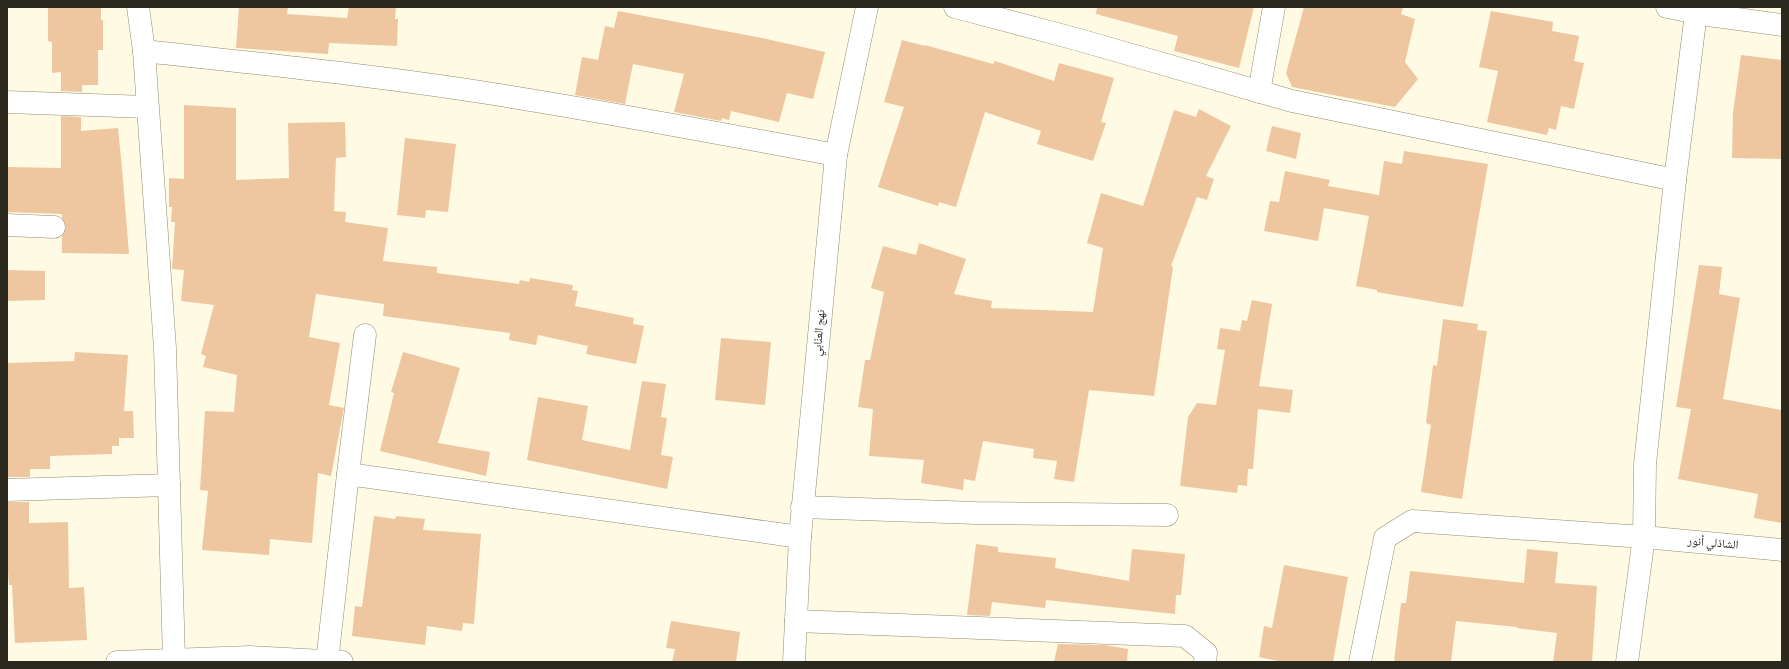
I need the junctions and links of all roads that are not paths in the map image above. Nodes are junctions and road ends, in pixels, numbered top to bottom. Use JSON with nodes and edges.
{"nodes":[{"id":1,"x":138,"y":7,"type":"edge"},
{"id":2,"x":867,"y":7,"type":"edge"},
{"id":3,"x":955,"y":7,"type":"edge"},
{"id":4,"x":1274,"y":7,"type":"edge"},
{"id":5,"x":1667,"y":7,"type":"edge"},
{"id":6,"x":1704,"y":12,"type":"edge"},
{"id":7,"x":1782,"y":24,"type":"edge"},
{"id":8,"x":144,"y":51,"type":"junction"},
{"id":9,"x":1259,"y":92,"type":"junction"},
{"id":10,"x":7,"y":102,"type":"edge"},
{"id":11,"x":147,"y":107,"type":"junction"},
{"id":12,"x":836,"y":155,"type":"junction"},
{"id":13,"x":1675,"y":180,"type":"junction"},
{"id":14,"x":7,"y":224,"type":"edge"},
{"id":15,"x":54,"y":227,"type":"dead end"},
{"id":16,"x":365,"y":335,"type":"dead end"},
{"id":17,"x":348,"y":474,"type":"junction"},
{"id":18,"x":169,"y":485,"type":"junction"},
{"id":19,"x":7,"y":490,"type":"edge"},
{"id":20,"x":802,"y":507,"type":"junction"},
{"id":21,"x":1166,"y":515,"type":"dead end"},
{"id":22,"x":800,"y":537,"type":"junction"},
{"id":23,"x":1644,"y":537,"type":"junction"},
{"id":24,"x":1782,"y":550,"type":"edge"},
{"id":25,"x":796,"y":621,"type":"junction"},
{"id":26,"x":174,"y":659,"type":"junction"},
{"id":27,"x":117,"y":662,"type":"edge"},
{"id":28,"x":332,"y":662,"type":"edge"},
{"id":29,"x":794,"y":662,"type":"edge"},
{"id":30,"x":1206,"y":662,"type":"edge"},
{"id":31,"x":1360,"y":662,"type":"edge"},
{"id":32,"x":1626,"y":662,"type":"edge"}],
"edges":[{"from":1,"to":8,"type":"street"},
{"from":2,"to":12,"type":"street","name":"نهج العنّابي"},
{"from":3,"to":9,"type":"street"},
{"from":4,"to":9,"type":"street"},
{"from":5,"to":6,"type":"street"},
{"from":6,"to":7,"type":"street"},
{"from":6,"to":13,"type":"street"},
{"from":8,"to":11,"type":"street"},
{"from":8,"to":12,"type":"street"},
{"from":9,"to":13,"type":"street"},
{"from":10,"to":11,"type":"street"},
{"from":11,"to":18,"type":"street"},
{"from":12,"to":20,"type":"street","name":"نهج العنّابي"},
{"from":13,"to":23,"type":"street"},
{"from":14,"to":15,"type":"street"},
{"from":16,"to":17,"type":"street"},
{"from":17,"to":22,"type":"street"},
{"from":17,"to":28,"type":"street"},
{"from":18,"to":19,"type":"street"},
{"from":18,"to":26,"type":"street"},
{"from":20,"to":21,"type":"street"},
{"from":20,"to":22,"type":"street","name":"نهج العنّابي"},
{"from":22,"to":25,"type":"street","name":"نهج العنّابي"},
{"from":23,"to":24,"type":"street","name":"الشاذلي أنور"},
{"from":23,"to":31,"type":"street","name":"الشاذلي أنور"},
{"from":23,"to":32,"type":"street"},
{"from":25,"to":29,"type":"street","name":"نهج العنّابي"},
{"from":25,"to":30,"type":"street"},
{"from":26,"to":27,"type":"street"},
{"from":26,"to":28,"type":"street"}]}
